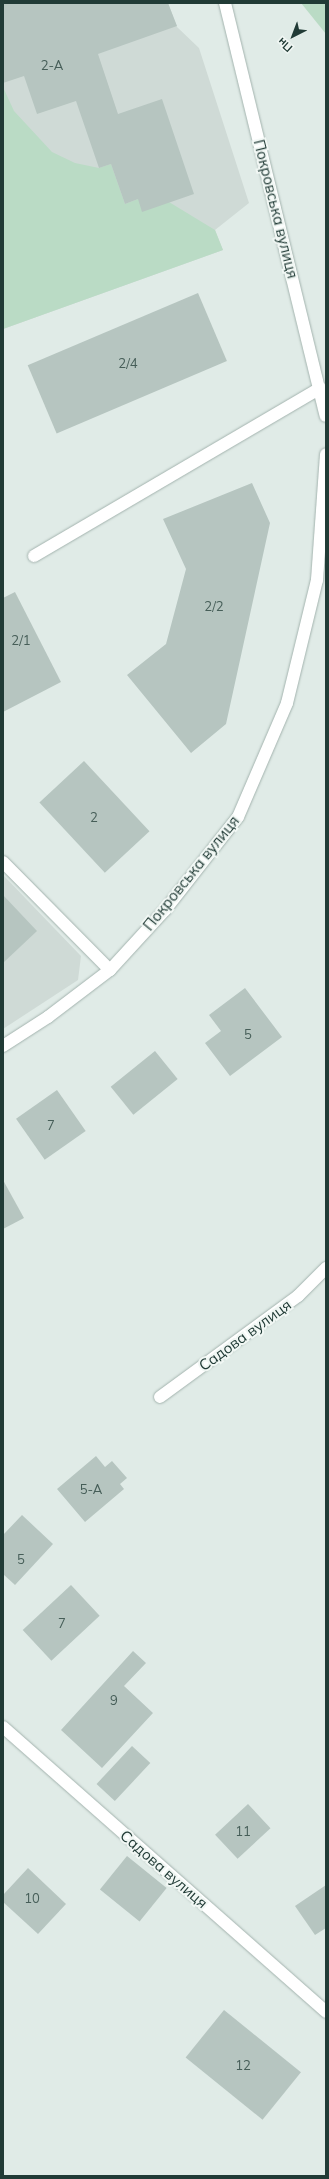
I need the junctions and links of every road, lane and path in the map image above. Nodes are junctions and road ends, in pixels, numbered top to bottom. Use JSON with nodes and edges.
{"nodes":[{"id":1,"x":225,"y":3,"type":"edge"},
{"id":2,"x":320,"y":388,"type":"junction"},
{"id":3,"x":326,"y":416,"type":"edge"},
{"id":4,"x":326,"y":454,"type":"edge"},
{"id":5,"x":34,"y":556,"type":"dead end"},
{"id":6,"x":3,"y":862,"type":"edge"},
{"id":7,"x":110,"y":970,"type":"junction"},
{"id":8,"x":3,"y":1046,"type":"edge"},
{"id":9,"x":326,"y":1268,"type":"edge"},
{"id":10,"x":160,"y":1397,"type":"dead end"},
{"id":11,"x":3,"y":1727,"type":"edge"},
{"id":12,"x":326,"y":2012,"type":"edge"}],
"edges":[{"from":1,"to":2,"type":"street","name":"Покровська вулиця"},
{"from":2,"to":3,"type":"street","name":"Покровська вулиця"},
{"from":2,"to":5,"type":"street"},
{"from":4,"to":7,"type":"street","name":"Покровська вулиця"},
{"from":6,"to":7,"type":"street"},
{"from":7,"to":8,"type":"street","name":"Покровська вулиця"},
{"from":9,"to":10,"type":"street","name":"Садова вулиця"},
{"from":11,"to":12,"type":"street","name":"Садова вулиця"}]}
